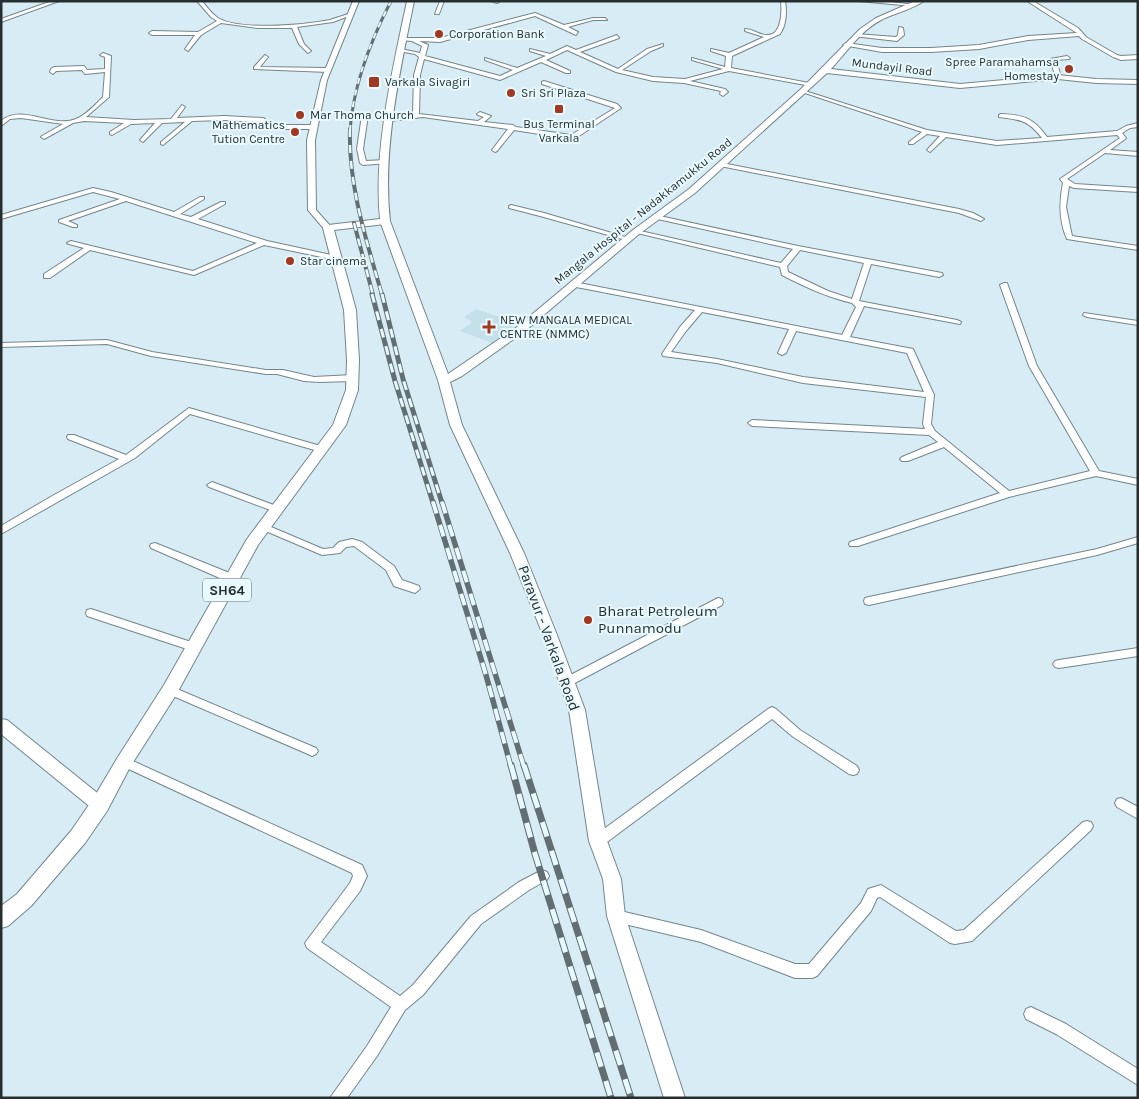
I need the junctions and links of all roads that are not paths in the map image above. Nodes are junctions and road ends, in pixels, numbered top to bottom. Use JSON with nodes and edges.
{"nodes":[{"id":1,"x":57,"y":1,"type":"edge"},
{"id":2,"x":199,"y":1,"type":"edge"},
{"id":3,"x":356,"y":1,"type":"edge"},
{"id":4,"x":411,"y":1,"type":"edge"},
{"id":5,"x":442,"y":1,"type":"edge"},
{"id":6,"x":783,"y":1,"type":"edge"},
{"id":7,"x":861,"y":1,"type":"edge"},
{"id":8,"x":1029,"y":1,"type":"edge"},
{"id":9,"x":917,"y":3,"type":"edge"},
{"id":10,"x":529,"y":10,"type":"dead end"},
{"id":11,"x":437,"y":13,"type":"dead end"},
{"id":12,"x":352,"y":14,"type":"junction"},
{"id":13,"x":536,"y":14,"type":"junction"},
{"id":14,"x":605,"y":18,"type":"dead end"},
{"id":15,"x":1,"y":21,"type":"edge"},
{"id":16,"x":221,"y":21,"type":"junction"},
{"id":17,"x":294,"y":26,"type":"junction"},
{"id":18,"x":563,"y":27,"type":"junction"},
{"id":19,"x":901,"y":28,"type":"dead end"},
{"id":20,"x":747,"y":30,"type":"dead end"},
{"id":21,"x":152,"y":33,"type":"dead end"},
{"id":22,"x":199,"y":34,"type":"junction"},
{"id":23,"x":576,"y":34,"type":"dead end"},
{"id":24,"x":1080,"y":34,"type":"junction"},
{"id":25,"x":856,"y":36,"type":"junction"},
{"id":26,"x":618,"y":37,"type":"dead end"},
{"id":27,"x":768,"y":37,"type":"junction"},
{"id":28,"x":406,"y":39,"type":"junction"},
{"id":29,"x":661,"y":45,"type":"dead end"},
{"id":30,"x":846,"y":45,"type":"junction"},
{"id":31,"x":545,"y":46,"type":"dead end"},
{"id":32,"x":188,"y":49,"type":"dead end"},
{"id":33,"x":401,"y":50,"type":"junction"},
{"id":34,"x":532,"y":50,"type":"dead end"},
{"id":35,"x":713,"y":50,"type":"dead end"},
{"id":36,"x":308,"y":51,"type":"dead end"},
{"id":37,"x":558,"y":51,"type":"junction"},
{"id":38,"x":575,"y":52,"type":"junction"},
{"id":39,"x":103,"y":55,"type":"dead end"},
{"id":40,"x":549,"y":55,"type":"junction"},
{"id":41,"x":729,"y":55,"type":"junction"},
{"id":42,"x":265,"y":57,"type":"dead end"},
{"id":43,"x":422,"y":57,"type":"junction"},
{"id":44,"x":1138,"y":57,"type":"edge"},
{"id":45,"x":1067,"y":58,"type":"dead end"},
{"id":46,"x":488,"y":59,"type":"dead end"},
{"id":47,"x":540,"y":59,"type":"junction"},
{"id":48,"x":694,"y":59,"type":"dead end"},
{"id":49,"x":728,"y":69,"type":"junction"},
{"id":50,"x":107,"y":70,"type":"junction"},
{"id":51,"x":328,"y":70,"type":"junction"},
{"id":52,"x":516,"y":70,"type":"junction"},
{"id":53,"x":824,"y":70,"type":"junction"},
{"id":54,"x":618,"y":71,"type":"junction"},
{"id":55,"x":53,"y":72,"type":"dead end"},
{"id":56,"x":568,"y":72,"type":"dead end"},
{"id":57,"x":1058,"y":77,"type":"junction"},
{"id":58,"x":685,"y":82,"type":"junction"},
{"id":59,"x":1138,"y":82,"type":"edge"},
{"id":60,"x":544,"y":83,"type":"dead end"},
{"id":61,"x":806,"y":88,"type":"junction"},
{"id":62,"x":723,"y":94,"type":"dead end"},
{"id":63,"x":182,"y":107,"type":"dead end"},
{"id":64,"x":480,"y":114,"type":"dead end"},
{"id":65,"x":1,"y":115,"type":"edge"},
{"id":66,"x":365,"y":115,"type":"dead end"},
{"id":67,"x":17,"y":116,"type":"junction"},
{"id":68,"x":416,"y":116,"type":"junction"},
{"id":69,"x":1001,"y":116,"type":"dead end"},
{"id":70,"x":389,"y":119,"type":"junction"},
{"id":71,"x":76,"y":120,"type":"junction"},
{"id":72,"x":190,"y":120,"type":"junction"},
{"id":73,"x":172,"y":121,"type":"junction"},
{"id":74,"x":130,"y":122,"type":"junction"},
{"id":75,"x":159,"y":122,"type":"junction"},
{"id":76,"x":480,"y":123,"type":"junction"},
{"id":77,"x":1,"y":124,"type":"edge"},
{"id":78,"x":1138,"y":125,"type":"edge"},
{"id":79,"x":314,"y":126,"type":"junction"},
{"id":80,"x":513,"y":127,"type":"junction"},
{"id":81,"x":926,"y":132,"type":"junction"},
{"id":82,"x":112,"y":133,"type":"dead end"},
{"id":83,"x":1119,"y":133,"type":"junction"},
{"id":84,"x":944,"y":135,"type":"junction"},
{"id":85,"x":44,"y":137,"type":"dead end"},
{"id":86,"x":1045,"y":138,"type":"junction"},
{"id":87,"x":143,"y":140,"type":"dead end"},
{"id":88,"x":163,"y":143,"type":"dead end"},
{"id":89,"x":912,"y":143,"type":"dead end"},
{"id":90,"x":495,"y":150,"type":"dead end"},
{"id":91,"x":930,"y":150,"type":"dead end"},
{"id":92,"x":1105,"y":151,"type":"junction"},
{"id":93,"x":1138,"y":154,"type":"edge"},
{"id":94,"x":386,"y":162,"type":"junction"},
{"id":95,"x":722,"y":165,"type":"junction"},
{"id":96,"x":1066,"y":183,"type":"junction"},
{"id":97,"x":1138,"y":190,"type":"edge"},
{"id":98,"x":202,"y":198,"type":"dead end"},
{"id":99,"x":125,"y":199,"type":"junction"},
{"id":100,"x":223,"y":203,"type":"dead end"},
{"id":101,"x":511,"y":207,"type":"dead end"},
{"id":102,"x":175,"y":214,"type":"junction"},
{"id":103,"x":1,"y":217,"type":"edge"},
{"id":104,"x":655,"y":217,"type":"junction"},
{"id":105,"x":193,"y":219,"type":"junction"},
{"id":106,"x":981,"y":219,"type":"dead end"},
{"id":107,"x":385,"y":220,"type":"junction"},
{"id":108,"x":75,"y":226,"type":"dead end"},
{"id":109,"x":328,"y":228,"type":"junction"},
{"id":110,"x":636,"y":232,"type":"junction"},
{"id":111,"x":628,"y":239,"type":"junction"},
{"id":112,"x":71,"y":243,"type":"dead end"},
{"id":113,"x":264,"y":243,"type":"junction"},
{"id":114,"x":90,"y":248,"type":"junction"},
{"id":115,"x":798,"y":248,"type":"junction"},
{"id":116,"x":1138,"y":248,"type":"edge"},
{"id":117,"x":336,"y":258,"type":"junction"},
{"id":118,"x":868,"y":262,"type":"junction"},
{"id":119,"x":783,"y":266,"type":"junction"},
{"id":120,"x":939,"y":275,"type":"dead end"},
{"id":121,"x":46,"y":276,"type":"dead end"},
{"id":122,"x":574,"y":284,"type":"junction"},
{"id":123,"x":1004,"y":285,"type":"dead end"},
{"id":124,"x":855,"y":302,"type":"junction"},
{"id":125,"x":699,"y":310,"type":"junction"},
{"id":126,"x":1087,"y":315,"type":"dead end"},
{"id":127,"x":958,"y":322,"type":"dead end"},
{"id":128,"x":1138,"y":323,"type":"edge"},
{"id":129,"x":794,"y":328,"type":"junction"},
{"id":130,"x":845,"y":338,"type":"junction"},
{"id":131,"x":1,"y":345,"type":"edge"},
{"id":132,"x":782,"y":353,"type":"dead end"},
{"id":133,"x":353,"y":378,"type":"junction"},
{"id":134,"x":444,"y":380,"type":"junction"},
{"id":135,"x":930,"y":394,"type":"junction"},
{"id":136,"x":752,"y":423,"type":"dead end"},
{"id":137,"x":931,"y":432,"type":"junction"},
{"id":138,"x":71,"y":437,"type":"dead end"},
{"id":139,"x":945,"y":443,"type":"junction"},
{"id":140,"x":321,"y":449,"type":"junction"},
{"id":141,"x":127,"y":459,"type":"junction"},
{"id":142,"x":906,"y":459,"type":"dead end"},
{"id":143,"x":1096,"y":473,"type":"junction"},
{"id":144,"x":1138,"y":482,"type":"edge"},
{"id":145,"x":212,"y":485,"type":"dead end"},
{"id":146,"x":1007,"y":494,"type":"junction"},
{"id":147,"x":276,"y":509,"type":"junction"},
{"id":148,"x":264,"y":527,"type":"junction"},
{"id":149,"x":1,"y":531,"type":"edge"},
{"id":150,"x":1138,"y":540,"type":"edge"},
{"id":151,"x":854,"y":544,"type":"dead end"},
{"id":152,"x":155,"y":546,"type":"dead end"},
{"id":153,"x":233,"y":579,"type":"junction"},
{"id":154,"x":415,"y":589,"type":"dead end"},
{"id":155,"x":870,"y":601,"type":"dead end"},
{"id":156,"x":718,"y":602,"type":"dead end"},
{"id":157,"x":91,"y":613,"type":"dead end"},
{"id":158,"x":193,"y":647,"type":"junction"},
{"id":159,"x":1138,"y":652,"type":"edge"},
{"id":160,"x":1059,"y":664,"type":"dead end"},
{"id":161,"x":567,"y":682,"type":"junction"},
{"id":162,"x":170,"y":690,"type":"junction"},
{"id":163,"x":1,"y":724,"type":"edge"},
{"id":164,"x":312,"y":751,"type":"dead end"},
{"id":165,"x":124,"y":762,"type":"junction"},
{"id":166,"x":852,"y":770,"type":"dead end"},
{"id":167,"x":1121,"y":803,"type":"dead end"},
{"id":168,"x":100,"y":805,"type":"junction"},
{"id":169,"x":1138,"y":814,"type":"edge"},
{"id":170,"x":1087,"y":826,"type":"dead end"},
{"id":171,"x":598,"y":841,"type":"junction"},
{"id":172,"x":542,"y":876,"type":"dead end"},
{"id":173,"x":616,"y":916,"type":"junction"},
{"id":174,"x":1,"y":919,"type":"edge"},
{"id":175,"x":400,"y":1005,"type":"junction"},
{"id":176,"x":1031,"y":1014,"type":"dead end"},
{"id":177,"x":1138,"y":1078,"type":"edge"},
{"id":178,"x":677,"y":1095,"type":"edge"},
{"id":179,"x":338,"y":1098,"type":"edge"}],
"edges":[{"from":1,"to":15,"type":"street"},
{"from":2,"to":16,"type":"street"},
{"from":3,"to":12,"type":"street"},
{"from":4,"to":28,"type":"main road"},
{"from":5,"to":11,"type":"street"},
{"from":6,"to":27,"type":"street"},
{"from":7,"to":9,"type":"street"},
{"from":8,"to":24,"type":"street"},
{"from":9,"to":25,"type":"main road","name":"Mangala Hospital - Nadakkamukku Road"},
{"from":10,"to":13,"type":"street"},
{"from":12,"to":17,"type":"street"},
{"from":12,"to":51,"type":"street"},
{"from":13,"to":18,"type":"street"},
{"from":13,"to":28,"type":"street"},
{"from":14,"to":18,"type":"street"},
{"from":16,"to":17,"type":"street"},
{"from":16,"to":22,"type":"street"},
{"from":17,"to":36,"type":"street"},
{"from":18,"to":23,"type":"street"},
{"from":19,"to":25,"type":"street"},
{"from":20,"to":27,"type":"street"},
{"from":21,"to":22,"type":"street"},
{"from":22,"to":32,"type":"street"},
{"from":24,"to":30,"type":"street"},
{"from":24,"to":44,"type":"street"},
{"from":25,"to":30,"type":"main road","name":"Mangala Hospital - Nadakkamukku Road"},
{"from":26,"to":38,"type":"street"},
{"from":27,"to":41,"type":"street"},
{"from":28,"to":33,"type":"main road"},
{"from":28,"to":43,"type":"street"},
{"from":29,"to":54,"type":"street"},
{"from":30,"to":53,"type":"main road","name":"Mangala Hospital - Nadakkamukku Road"},
{"from":31,"to":37,"type":"street"},
{"from":33,"to":43,"type":"street"},
{"from":33,"to":70,"type":"main road"},
{"from":34,"to":40,"type":"street"},
{"from":35,"to":41,"type":"street"},
{"from":37,"to":38,"type":"street"},
{"from":37,"to":40,"type":"street"},
{"from":38,"to":54,"type":"street"},
{"from":39,"to":50,"type":"street"},
{"from":40,"to":47,"type":"street"},
{"from":41,"to":49,"type":"street"},
{"from":42,"to":51,"type":"street"},
{"from":43,"to":52,"type":"street"},
{"from":43,"to":68,"type":"street"},
{"from":45,"to":57,"type":"street"},
{"from":46,"to":52,"type":"street"},
{"from":47,"to":52,"type":"street"},
{"from":47,"to":56,"type":"street"},
{"from":48,"to":49,"type":"street"},
{"from":49,"to":58,"type":"street"},
{"from":49,"to":61,"type":"street"},
{"from":50,"to":55,"type":"street"},
{"from":50,"to":71,"type":"street"},
{"from":51,"to":79,"type":"street"},
{"from":53,"to":57,"type":"main road","name":"Mundayil Road"},
{"from":53,"to":61,"type":"main road","name":"Mangala Hospital - Nadakkamukku Road"},
{"from":54,"to":58,"type":"street"},
{"from":57,"to":59,"type":"main road","name":"Mundayil Road"},
{"from":58,"to":62,"type":"street"},
{"from":60,"to":80,"type":"street"},
{"from":61,"to":81,"type":"street"},
{"from":61,"to":95,"type":"main road","name":"Mangala Hospital - Nadakkamukku Road"},
{"from":63,"to":73,"type":"street"},
{"from":64,"to":76,"type":"street"},
{"from":65,"to":67,"type":"street"},
{"from":66,"to":94,"type":"street"},
{"from":67,"to":71,"type":"street"},
{"from":67,"to":77,"type":"street"},
{"from":68,"to":70,"type":"street"},
{"from":68,"to":76,"type":"street"},
{"from":69,"to":86,"type":"street"},
{"from":70,"to":94,"type":"main road"},
{"from":71,"to":74,"type":"street"},
{"from":71,"to":85,"type":"street"},
{"from":72,"to":73,"type":"street"},
{"from":72,"to":79,"type":"street"},
{"from":72,"to":88,"type":"street"},
{"from":73,"to":75,"type":"street"},
{"from":74,"to":75,"type":"street"},
{"from":74,"to":82,"type":"street"},
{"from":75,"to":87,"type":"street"},
{"from":76,"to":80,"type":"street"},
{"from":78,"to":83,"type":"street"},
{"from":79,"to":109,"type":"street"},
{"from":80,"to":90,"type":"street"},
{"from":81,"to":84,"type":"street"},
{"from":81,"to":89,"type":"street"},
{"from":83,"to":86,"type":"street"},
{"from":83,"to":92,"type":"street"},
{"from":84,"to":86,"type":"street"},
{"from":84,"to":91,"type":"street"},
{"from":92,"to":93,"type":"street"},
{"from":92,"to":96,"type":"street"},
{"from":94,"to":107,"type":"main road"},
{"from":95,"to":104,"type":"main road","name":"Mangala Hospital - Nadakkamukku Road"},
{"from":95,"to":106,"type":"street"},
{"from":96,"to":97,"type":"street"},
{"from":96,"to":116,"type":"street"},
{"from":98,"to":102,"type":"street"},
{"from":99,"to":102,"type":"street"},
{"from":99,"to":103,"type":"street"},
{"from":99,"to":108,"type":"street"},
{"from":100,"to":105,"type":"street"},
{"from":101,"to":111,"type":"street"},
{"from":102,"to":105,"type":"street"},
{"from":104,"to":110,"type":"main road","name":"Mangala Hospital - Nadakkamukku Road"},
{"from":104,"to":115,"type":"street"},
{"from":105,"to":113,"type":"street"},
{"from":107,"to":109,"type":"main road"},
{"from":107,"to":134,"type":"main road","name":"Paravur - Varkala Road"},
{"from":109,"to":117,"type":"main road","number":"SH64"},
{"from":110,"to":111,"type":"main road","name":"Mangala Hospital - Nadakkamukku Road"},
{"from":110,"to":119,"type":"street"},
{"from":111,"to":122,"type":"main road","name":"Mangala Hospital - Nadakkamukku Road"},
{"from":112,"to":114,"type":"street"},
{"from":113,"to":114,"type":"street"},
{"from":113,"to":117,"type":"street"},
{"from":114,"to":121,"type":"street"},
{"from":115,"to":118,"type":"street"},
{"from":115,"to":119,"type":"street"},
{"from":117,"to":133,"type":"main road","number":"SH64"},
{"from":118,"to":120,"type":"street"},
{"from":118,"to":124,"type":"street"},
{"from":119,"to":124,"type":"street"},
{"from":122,"to":125,"type":"street"},
{"from":122,"to":134,"type":"main road","name":"Mangala Hospital - Nadakkamukku Road"},
{"from":123,"to":143,"type":"street"},
{"from":124,"to":127,"type":"street"},
{"from":124,"to":130,"type":"street"},
{"from":125,"to":129,"type":"street"},
{"from":125,"to":135,"type":"street"},
{"from":126,"to":128,"type":"street"},
{"from":129,"to":130,"type":"street"},
{"from":129,"to":132,"type":"street"},
{"from":130,"to":135,"type":"street"},
{"from":131,"to":133,"type":"street"},
{"from":133,"to":140,"type":"main road","number":"SH64"},
{"from":134,"to":161,"type":"main road","name":"Paravur - Varkala Road"},
{"from":135,"to":137,"type":"street"},
{"from":136,"to":137,"type":"street"},
{"from":137,"to":139,"type":"street"},
{"from":138,"to":141,"type":"street"},
{"from":139,"to":142,"type":"street"},
{"from":139,"to":146,"type":"street"},
{"from":140,"to":141,"type":"street"},
{"from":140,"to":147,"type":"main road","number":"SH64"},
{"from":141,"to":149,"type":"street"},
{"from":143,"to":144,"type":"street"},
{"from":143,"to":146,"type":"street"},
{"from":145,"to":147,"type":"street"},
{"from":146,"to":151,"type":"street"},
{"from":147,"to":148,"type":"main road","number":"SH64"},
{"from":148,"to":153,"type":"main road","number":"SH64"},
{"from":148,"to":154,"type":"street"},
{"from":150,"to":155,"type":"street"},
{"from":152,"to":153,"type":"street"},
{"from":153,"to":158,"type":"main road","number":"SH64"},
{"from":156,"to":161,"type":"street"},
{"from":157,"to":158,"type":"street"},
{"from":158,"to":162,"type":"main road","number":"SH64"},
{"from":159,"to":160,"type":"street"},
{"from":161,"to":171,"type":"main road","name":"Paravur - Varkala Road"},
{"from":162,"to":164,"type":"street"},
{"from":162,"to":165,"type":"main road","number":"SH64"},
{"from":163,"to":168,"type":"main road"},
{"from":165,"to":168,"type":"main road","number":"SH64"},
{"from":165,"to":175,"type":"street"},
{"from":166,"to":171,"type":"street"},
{"from":167,"to":169,"type":"street"},
{"from":168,"to":174,"type":"main road","number":"SH64"},
{"from":170,"to":173,"type":"street"},
{"from":171,"to":173,"type":"main road","name":"Paravur - Varkala Road"},
{"from":172,"to":175,"type":"street"},
{"from":173,"to":178,"type":"main road","name":"Paravur - Varkala Road"},
{"from":175,"to":179,"type":"street"},
{"from":176,"to":177,"type":"street"}]}
